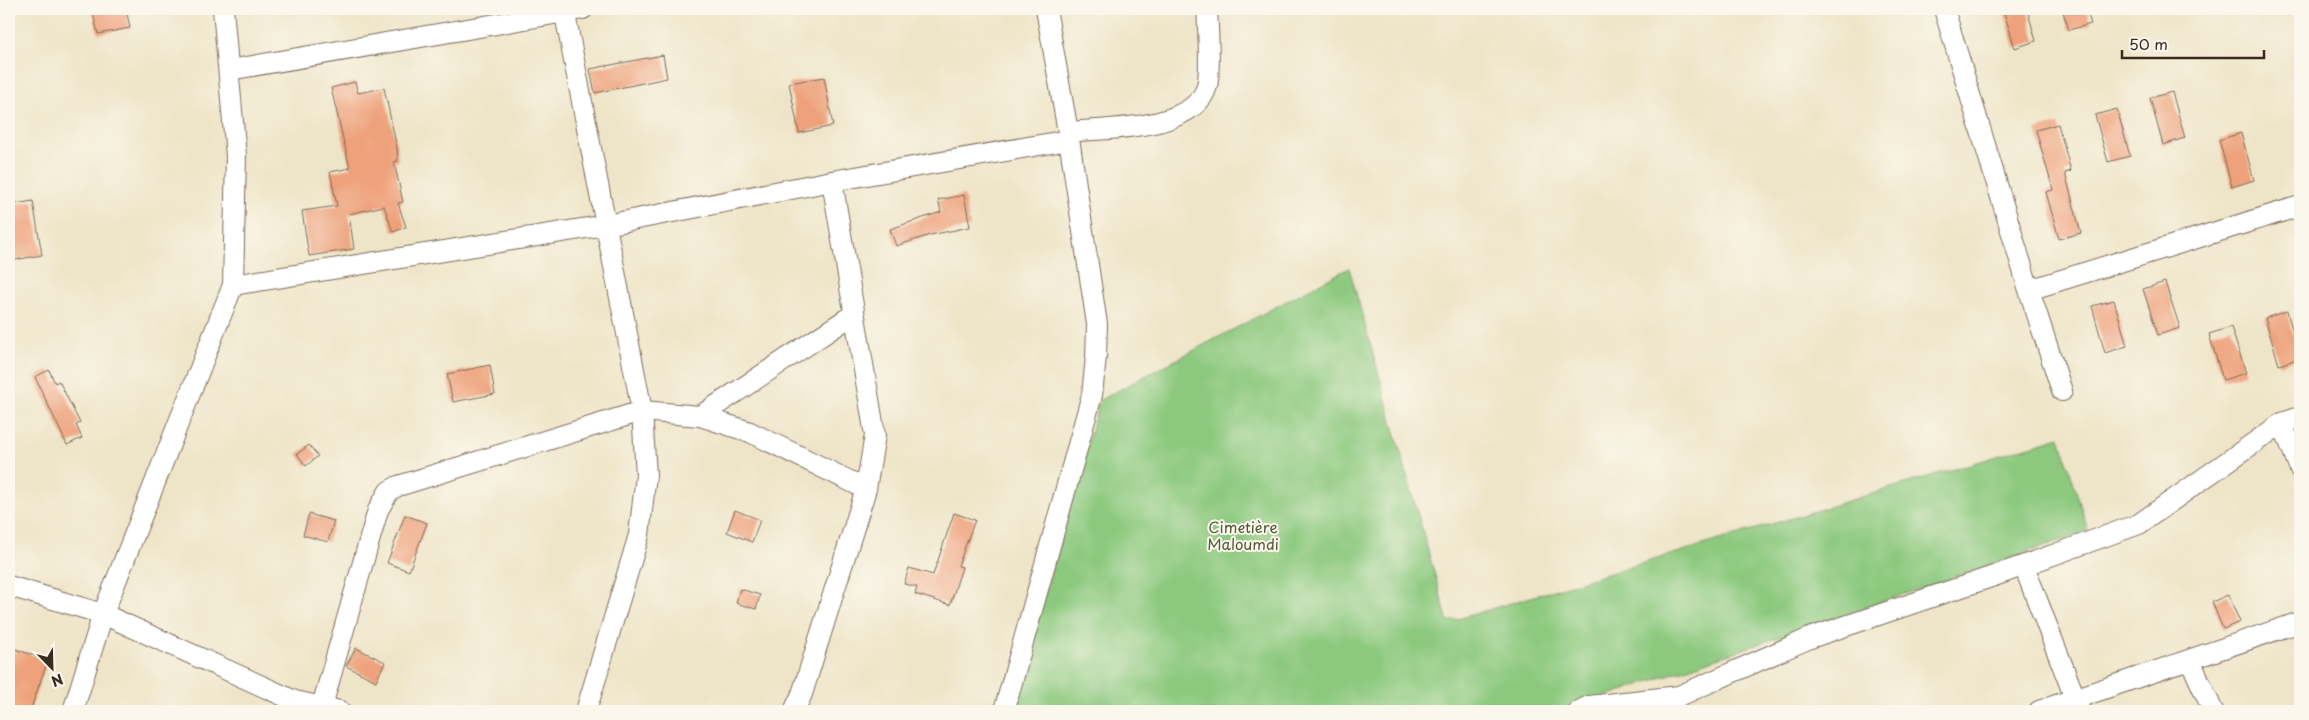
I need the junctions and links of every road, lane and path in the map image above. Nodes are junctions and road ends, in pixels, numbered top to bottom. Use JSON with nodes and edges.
{"nodes":[{"id":1,"x":223,"y":9,"type":"edge"},
{"id":2,"x":1046,"y":9,"type":"edge"},
{"id":3,"x":1207,"y":9,"type":"edge"},
{"id":4,"x":1944,"y":9,"type":"edge"},
{"id":5,"x":571,"y":10,"type":"edge"},
{"id":6,"x":228,"y":70,"type":"junction"},
{"id":7,"x":1069,"y":136,"type":"junction"},
{"id":8,"x":832,"y":180,"type":"junction"},
{"id":9,"x":2300,"y":206,"type":"edge"},
{"id":10,"x":606,"y":225,"type":"junction"},
{"id":11,"x":233,"y":285,"type":"junction"},
{"id":12,"x":2029,"y":290,"type":"junction"},
{"id":13,"x":854,"y":314,"type":"junction"},
{"id":14,"x":2062,"y":391,"type":"dead end"},
{"id":15,"x":642,"y":411,"type":"junction"},
{"id":16,"x":700,"y":416,"type":"junction"},
{"id":17,"x":2291,"y":420,"type":"edge"},
{"id":18,"x":2300,"y":469,"type":"edge"},
{"id":19,"x":866,"y":489,"type":"junction"},
{"id":20,"x":2024,"y":566,"type":"junction"},
{"id":21,"x":9,"y":586,"type":"edge"},
{"id":22,"x":103,"y":614,"type":"junction"},
{"id":23,"x":2300,"y":622,"type":"edge"},
{"id":24,"x":2190,"y":660,"type":"junction"},
{"id":25,"x":1681,"y":704,"type":"edge"},
{"id":26,"x":2077,"y":705,"type":"edge"},
{"id":27,"x":293,"y":706,"type":"edge"},
{"id":28,"x":331,"y":709,"type":"edge"},
{"id":29,"x":73,"y":711,"type":"edge"},
{"id":30,"x":586,"y":711,"type":"edge"},
{"id":31,"x":794,"y":711,"type":"edge"},
{"id":32,"x":1004,"y":711,"type":"edge"},
{"id":33,"x":1579,"y":711,"type":"edge"},
{"id":34,"x":2039,"y":711,"type":"edge"},
{"id":35,"x":2213,"y":711,"type":"edge"}],
"edges":[{"from":1,"to":6,"type":"street"},
{"from":2,"to":7,"type":"street"},
{"from":3,"to":7,"type":"street"},
{"from":4,"to":12,"type":"street"},
{"from":5,"to":6,"type":"street"},
{"from":5,"to":10,"type":"street"},
{"from":6,"to":11,"type":"street"},
{"from":7,"to":8,"type":"street"},
{"from":7,"to":32,"type":"street"},
{"from":8,"to":10,"type":"street"},
{"from":8,"to":13,"type":"street"},
{"from":9,"to":12,"type":"street"},
{"from":10,"to":11,"type":"street"},
{"from":10,"to":15,"type":"street"},
{"from":11,"to":22,"type":"street"},
{"from":12,"to":14,"type":"street"},
{"from":13,"to":16,"type":"street"},
{"from":13,"to":19,"type":"street"},
{"from":15,"to":16,"type":"street"},
{"from":15,"to":28,"type":"street"},
{"from":15,"to":30,"type":"street"},
{"from":16,"to":19,"type":"street"},
{"from":17,"to":18,"type":"street"},
{"from":17,"to":20,"type":"street"},
{"from":19,"to":31,"type":"street"},
{"from":20,"to":25,"type":"street"},
{"from":20,"to":26,"type":"street"},
{"from":21,"to":22,"type":"street"},
{"from":22,"to":27,"type":"street"},
{"from":22,"to":29,"type":"street"},
{"from":23,"to":24,"type":"street"},
{"from":24,"to":26,"type":"street"},
{"from":24,"to":35,"type":"street"},
{"from":25,"to":33,"type":"street"},
{"from":26,"to":34,"type":"street"},
{"from":27,"to":28,"type":"street"}]}
